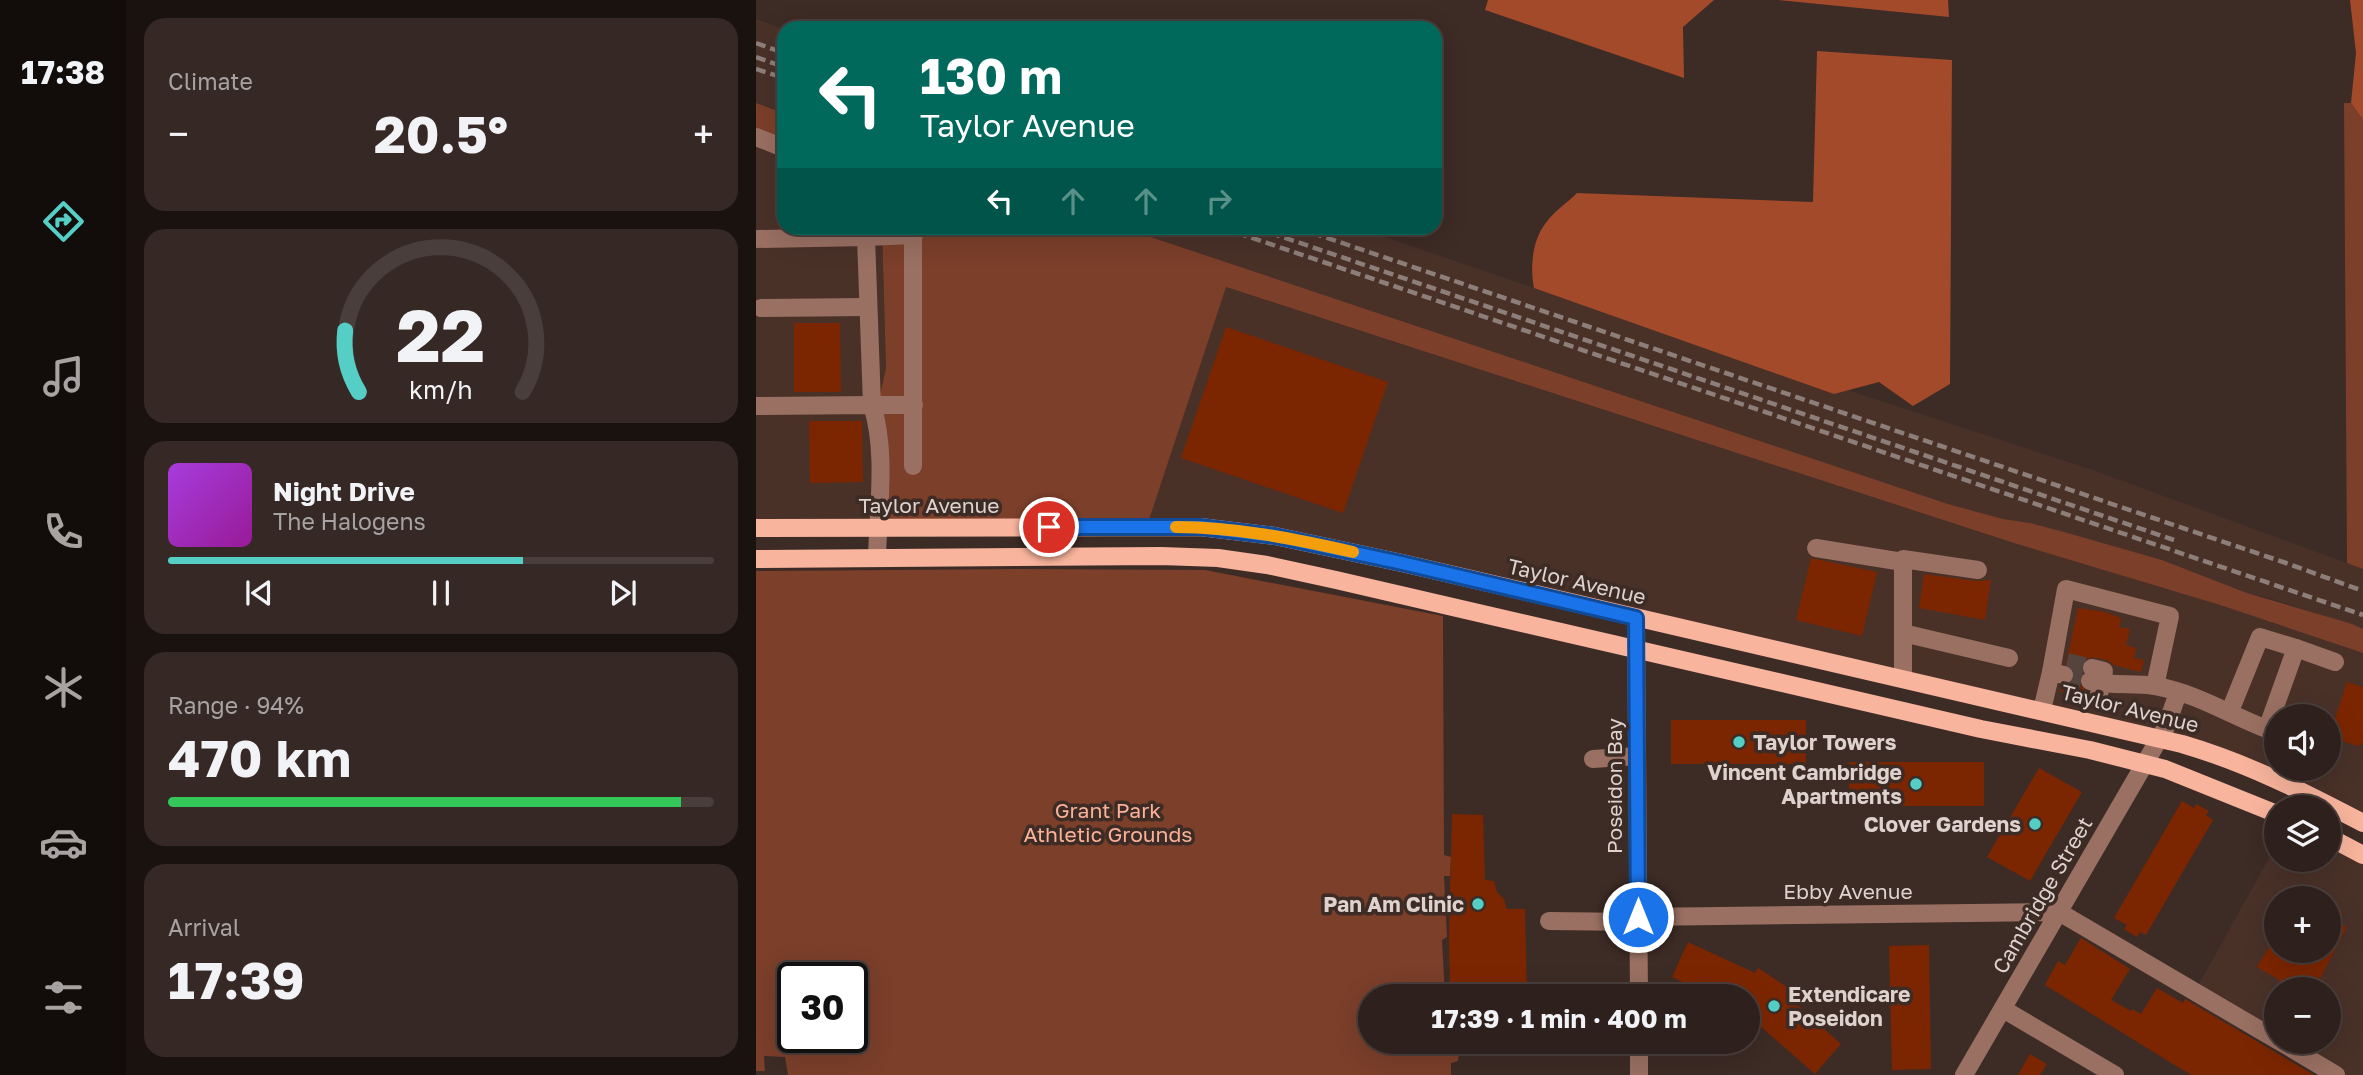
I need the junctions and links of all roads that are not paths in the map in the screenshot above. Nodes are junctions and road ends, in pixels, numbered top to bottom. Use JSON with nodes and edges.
{"nodes":[{"id":1,"x":756,"y":137,"type":"edge"},
{"id":2,"x":777,"y":145,"type":"edge"},
{"id":3,"x":882,"y":235,"type":"edge"},
{"id":4,"x":913,"y":235,"type":"edge"},
{"id":5,"x":866,"y":237,"type":"junction"},
{"id":6,"x":756,"y":239,"type":"edge"},
{"id":7,"x":868,"y":307,"type":"junction"},
{"id":8,"x":761,"y":308,"type":"dead end"},
{"id":9,"x":872,"y":405,"type":"junction"},
{"id":10,"x":914,"y":405,"type":"junction"},
{"id":11,"x":756,"y":406,"type":"edge"},
{"id":12,"x":913,"y":466,"type":"dead end"},
{"id":13,"x":756,"y":528,"type":"edge"},
{"id":14,"x":877,"y":528,"type":"junction"},
{"id":15,"x":1816,"y":548,"type":"dead end"},
{"id":16,"x":877,"y":558,"type":"junction"},
{"id":17,"x":756,"y":559,"type":"edge"},
{"id":18,"x":1903,"y":562,"type":"junction"},
{"id":19,"x":1978,"y":570,"type":"dead end"},
{"id":20,"x":1636,"y":618,"type":"junction"},
{"id":21,"x":1903,"y":633,"type":"junction"},
{"id":22,"x":1636,"y":648,"type":"junction"},
{"id":23,"x":2296,"y":648,"type":"junction"},
{"id":24,"x":2009,"y":658,"type":"dead end"},
{"id":25,"x":2335,"y":662,"type":"dead end"},
{"id":26,"x":1903,"y":678,"type":"junction"},
{"id":27,"x":2093,"y":681,"type":"tunnel mouth"},
{"id":28,"x":2155,"y":686,"type":"junction"},
{"id":29,"x":2178,"y":693,"type":"junction"},
{"id":30,"x":2280,"y":704,"type":"edge"},
{"id":31,"x":2042,"y":710,"type":"junction"},
{"id":32,"x":2230,"y":711,"type":"junction"},
{"id":33,"x":2264,"y":727,"type":"edge"},
{"id":34,"x":2160,"y":738,"type":"junction"},
{"id":35,"x":1637,"y":756,"type":"junction"},
{"id":36,"x":1592,"y":759,"type":"dead end"},
{"id":37,"x":2144,"y":764,"type":"junction"},
{"id":38,"x":2264,"y":768,"type":"edge"},
{"id":39,"x":2300,"y":781,"type":"edge"},
{"id":40,"x":2264,"y":809,"type":"edge"},
{"id":41,"x":2363,"y":823,"type":"edge"},
{"id":42,"x":2341,"y":843,"type":"edge"},
{"id":43,"x":2363,"y":855,"type":"edge"},
{"id":44,"x":2059,"y":912,"type":"junction"},
{"id":45,"x":1638,"y":920,"type":"junction"},
{"id":46,"x":1549,"y":921,"type":"dead end"},
{"id":47,"x":1639,"y":984,"type":"edge"},
{"id":48,"x":2003,"y":1009,"type":"junction"},
{"id":49,"x":2264,"y":1033,"type":"edge"},
{"id":50,"x":1639,"y":1054,"type":"edge"},
{"id":51,"x":2300,"y":1054,"type":"edge"},
{"id":52,"x":2094,"y":1070,"type":"edge"},
{"id":53,"x":1639,"y":1075,"type":"edge"},
{"id":54,"x":1965,"y":1075,"type":"edge"},
{"id":55,"x":2115,"y":1075,"type":"edge"},
{"id":56,"x":2336,"y":1075,"type":"edge"}],
"edges":[{"from":1,"to":2,"type":"street"},
{"from":3,"to":5,"type":"street"},
{"from":4,"to":10,"type":"street"},
{"from":5,"to":6,"type":"street"},
{"from":5,"to":7,"type":"street"},
{"from":7,"to":8,"type":"street"},
{"from":7,"to":9,"type":"street"},
{"from":9,"to":10,"type":"street"},
{"from":9,"to":11,"type":"street"},
{"from":9,"to":14,"type":"street"},
{"from":10,"to":12,"type":"street"},
{"from":13,"to":14,"type":"main road","name":"Taylor Avenue"},
{"from":14,"to":16,"type":"street"},
{"from":14,"to":20,"type":"main road","name":"Taylor Avenue"},
{"from":15,"to":18,"type":"street"},
{"from":16,"to":17,"type":"main road"},
{"from":16,"to":22,"type":"main road"},
{"from":18,"to":19,"type":"street"},
{"from":18,"to":21,"type":"street"},
{"from":20,"to":22,"type":"street","name":"Poseidon Bay"},
{"from":20,"to":26,"type":"main road","name":"Taylor Avenue"},
{"from":21,"to":24,"type":"street"},
{"from":21,"to":26,"type":"street"},
{"from":22,"to":35,"type":"street","name":"Poseidon Bay"},
{"from":22,"to":37,"type":"main road"},
{"from":23,"to":25,"type":"street"},
{"from":23,"to":30,"type":"street"},
{"from":23,"to":32,"type":"street"},
{"from":26,"to":31,"type":"main road","name":"Taylor Avenue"},
{"from":27,"to":28,"type":"street"},
{"from":28,"to":29,"type":"street"},
{"from":28,"to":31,"type":"street"},
{"from":29,"to":32,"type":"street"},
{"from":29,"to":34,"type":"street","name":"Cambridge Street"},
{"from":31,"to":34,"type":"main road","name":"Taylor Avenue"},
{"from":32,"to":33,"type":"street"},
{"from":34,"to":37,"type":"street","name":"Cambridge Street"},
{"from":34,"to":38,"type":"main road","name":"Taylor Avenue"},
{"from":35,"to":36,"type":"street"},
{"from":35,"to":45,"type":"street","name":"Poseidon Bay"},
{"from":37,"to":40,"type":"main road"},
{"from":37,"to":44,"type":"street","name":"Cambridge Street"},
{"from":39,"to":41,"type":"main road","name":"Taylor Avenue"},
{"from":42,"to":43,"type":"main road"},
{"from":44,"to":45,"type":"street","name":"Ebby Avenue"},
{"from":44,"to":48,"type":"street","name":"Cambridge Street"},
{"from":44,"to":49,"type":"street"},
{"from":45,"to":46,"type":"street","name":"Ebby Avenue"},
{"from":45,"to":47,"type":"street","name":"Poseidon Bay"},
{"from":48,"to":52,"type":"street"},
{"from":48,"to":54,"type":"street","name":"Cambridge Street"},
{"from":50,"to":53,"type":"street"},
{"from":51,"to":56,"type":"street"},
{"from":52,"to":55,"type":"street"}]}
